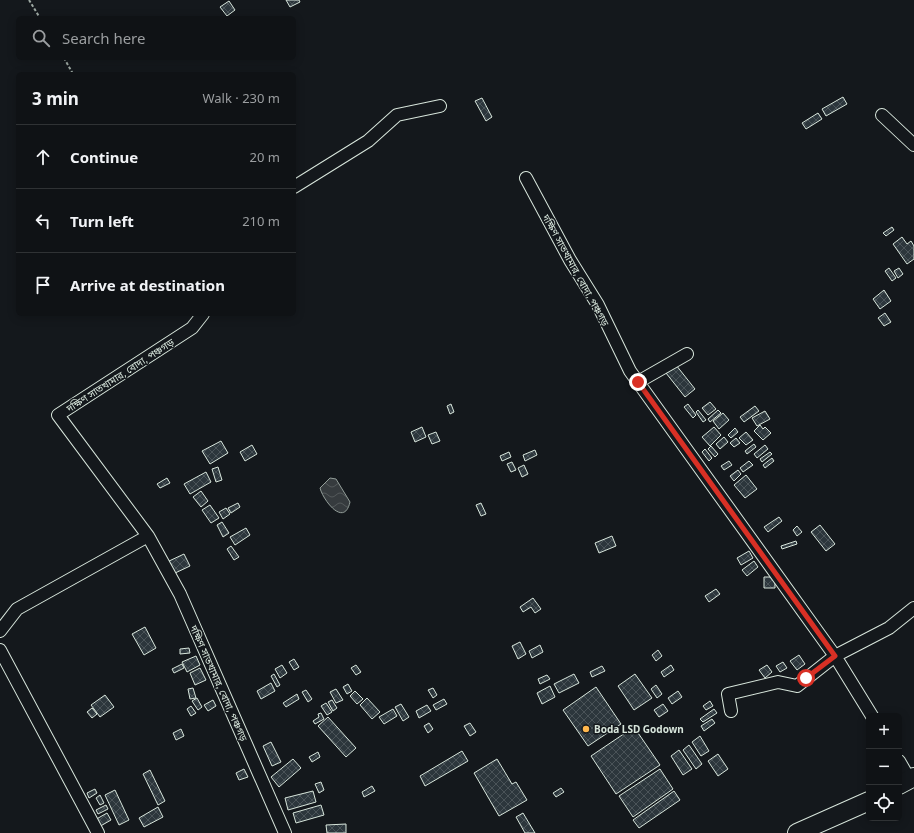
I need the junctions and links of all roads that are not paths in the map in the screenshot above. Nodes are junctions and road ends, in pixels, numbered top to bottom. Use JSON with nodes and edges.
{"nodes":[{"id":1,"x":440,"y":106,"type":"dead end"},
{"id":2,"x":882,"y":115,"type":"dead end"},
{"id":3,"x":914,"y":145,"type":"edge"},
{"id":4,"x":526,"y":178,"type":"dead end"},
{"id":5,"x":296,"y":186,"type":"edge"},
{"id":6,"x":201,"y":316,"type":"edge"},
{"id":7,"x":687,"y":354,"type":"dead end"},
{"id":8,"x":638,"y":382,"type":"junction"},
{"id":9,"x":148,"y":536,"type":"junction"},
{"id":10,"x":914,"y":608,"type":"edge"},
{"id":11,"x":0,"y":631,"type":"edge"},
{"id":12,"x":0,"y":650,"type":"edge"},
{"id":13,"x":835,"y":656,"type":"junction"},
{"id":14,"x":731,"y":711,"type":"dead end"},
{"id":15,"x":870,"y":713,"type":"edge"},
{"id":16,"x":902,"y":768,"type":"edge"},
{"id":17,"x":908,"y":781,"type":"edge"},
{"id":18,"x":866,"y":802,"type":"edge"},
{"id":19,"x":98,"y":833,"type":"edge"},
{"id":20,"x":285,"y":833,"type":"edge"},
{"id":21,"x":797,"y":833,"type":"edge"}],
"edges":[{"from":1,"to":5,"type":"street"},
{"from":2,"to":3,"type":"street"},
{"from":4,"to":8,"type":"street","name":"দক্ষিণ সাতখামার, বোদা, পঞ্চগড়"},
{"from":6,"to":9,"type":"street","name":"দক্ষিণ সাতখামার, বোদা, পঞ্চগড়"},
{"from":7,"to":8,"type":"street"},
{"from":8,"to":13,"type":"street","name":"দক্ষিণ সাতখামার, বোদা, পঞ্চগড়"},
{"from":9,"to":11,"type":"street"},
{"from":9,"to":20,"type":"street","name":"দক্ষিণ সাতখামার, বোদা, পঞ্চগড়"},
{"from":10,"to":13,"type":"street"},
{"from":12,"to":19,"type":"street"},
{"from":13,"to":14,"type":"street"},
{"from":13,"to":15,"type":"street","name":"দক্ষিণ সাতখামার, বোদা, পঞ্চগড়"},
{"from":16,"to":17,"type":"street"},
{"from":18,"to":21,"type":"highway"}]}
